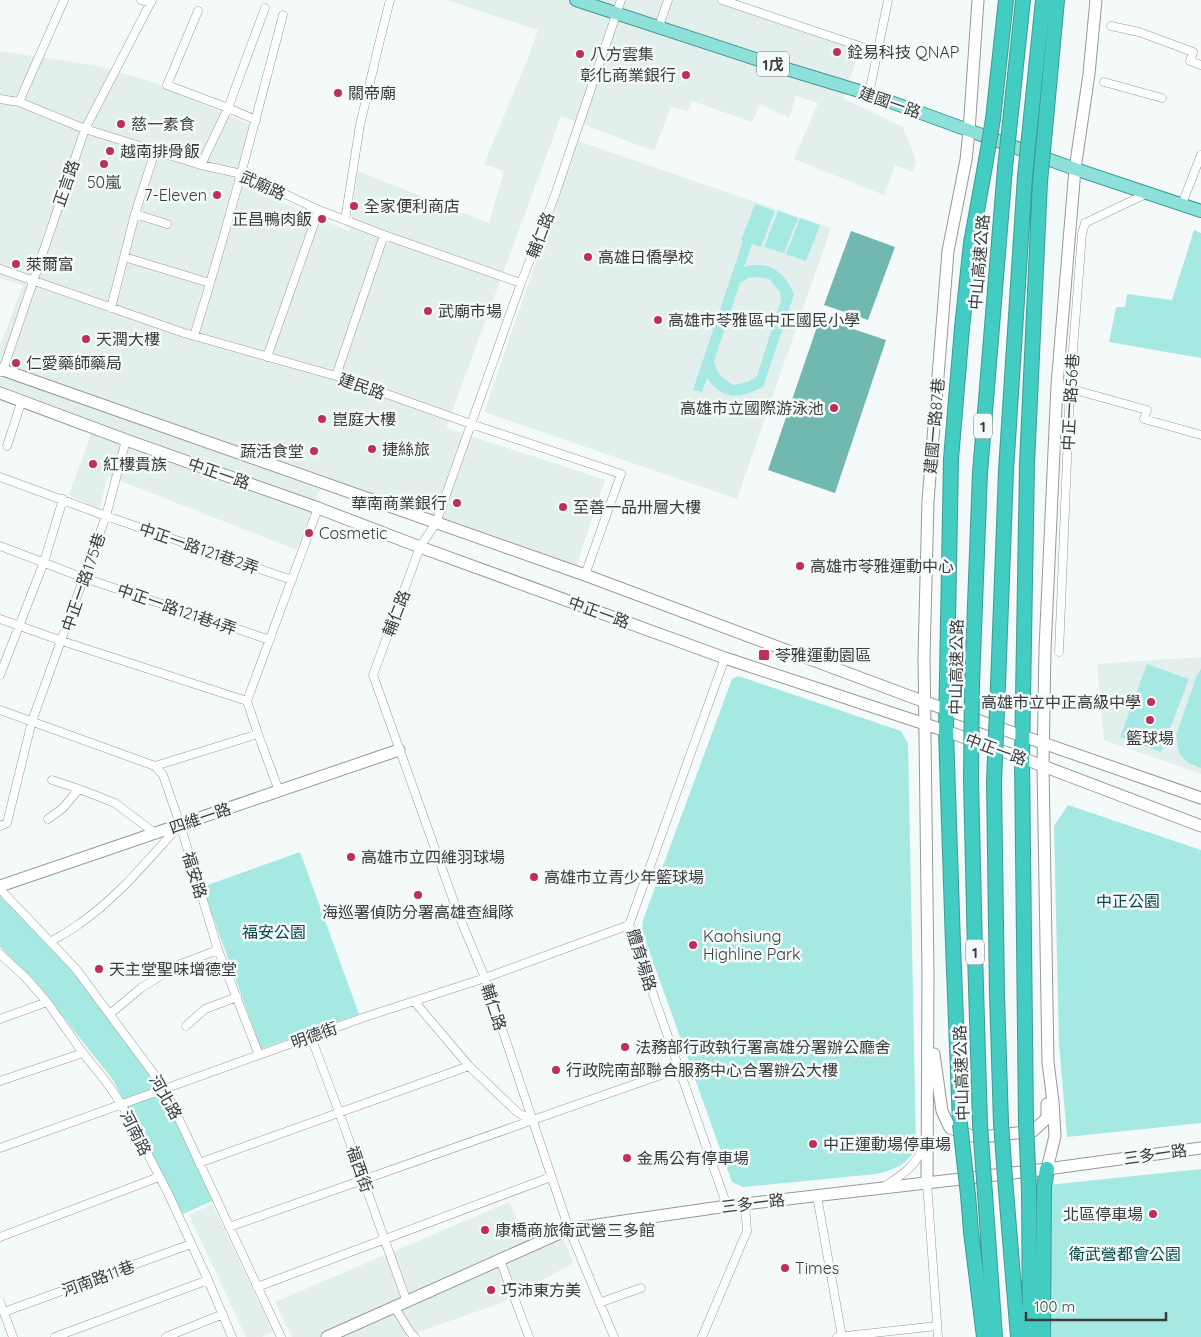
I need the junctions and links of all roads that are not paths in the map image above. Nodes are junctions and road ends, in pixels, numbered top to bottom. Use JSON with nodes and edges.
{"nodes":[{"id":1,"x":64,"y":0,"type":"edge"},
{"id":2,"x":141,"y":0,"type":"edge"},
{"id":3,"x":390,"y":0,"type":"edge"},
{"id":4,"x":576,"y":0,"type":"edge"},
{"id":5,"x":621,"y":0,"type":"edge"},
{"id":6,"x":668,"y":0,"type":"edge"},
{"id":7,"x":722,"y":0,"type":"edge"},
{"id":8,"x":888,"y":0,"type":"edge"},
{"id":9,"x":978,"y":0,"type":"edge"},
{"id":10,"x":1006,"y":0,"type":"edge"},
{"id":11,"x":1023,"y":0,"type":"edge"},
{"id":12,"x":1043,"y":0,"type":"edge"},
{"id":13,"x":1057,"y":0,"type":"edge"},
{"id":14,"x":1096,"y":0,"type":"edge"},
{"id":15,"x":152,"y":2,"type":"edge"},
{"id":16,"x":265,"y":8,"type":"dead end"},
{"id":17,"x":198,"y":11,"type":"dead end"},
{"id":18,"x":618,"y":13,"type":"junction"},
{"id":19,"x":283,"y":14,"type":"dead end"},
{"id":20,"x":659,"y":26,"type":"junction"},
{"id":21,"x":1111,"y":26,"type":"dead end"},
{"id":22,"x":877,"y":52,"type":"junction"},
{"id":23,"x":1201,"y":65,"type":"edge"},
{"id":24,"x":1104,"y":82,"type":"dead end"},
{"id":25,"x":869,"y":94,"type":"junction"},
{"id":26,"x":1162,"y":98,"type":"dead end"},
{"id":27,"x":0,"y":99,"type":"edge"},
{"id":28,"x":19,"y":102,"type":"junction"},
{"id":29,"x":228,"y":108,"type":"junction"},
{"id":30,"x":256,"y":120,"type":"junction"},
{"id":31,"x":84,"y":130,"type":"junction"},
{"id":32,"x":969,"y":131,"type":"junction"},
{"id":33,"x":155,"y":151,"type":"junction"},
{"id":34,"x":1201,"y":155,"type":"edge"},
{"id":35,"x":201,"y":165,"type":"junction"},
{"id":36,"x":1075,"y":169,"type":"junction"},
{"id":37,"x":242,"y":174,"type":"junction"},
{"id":38,"x":1148,"y":193,"type":"junction"},
{"id":39,"x":1182,"y":204,"type":"junction"},
{"id":40,"x":319,"y":210,"type":"junction"},
{"id":41,"x":1201,"y":211,"type":"edge"},
{"id":42,"x":135,"y":214,"type":"junction"},
{"id":43,"x":345,"y":220,"type":"junction"},
{"id":44,"x":167,"y":224,"type":"dead end"},
{"id":45,"x":384,"y":235,"type":"junction"},
{"id":46,"x":124,"y":257,"type":"junction"},
{"id":47,"x":0,"y":269,"type":"edge"},
{"id":48,"x":33,"y":281,"type":"junction"},
{"id":49,"x":521,"y":282,"type":"junction"},
{"id":50,"x":210,"y":283,"type":"junction"},
{"id":51,"x":111,"y":308,"type":"junction"},
{"id":52,"x":194,"y":336,"type":"junction"},
{"id":53,"x":267,"y":357,"type":"junction"},
{"id":54,"x":1,"y":371,"type":"edge"},
{"id":55,"x":336,"y":376,"type":"junction"},
{"id":56,"x":1057,"y":385,"type":"junction"},
{"id":57,"x":1070,"y":388,"type":"junction"},
{"id":58,"x":0,"y":393,"type":"edge"},
{"id":59,"x":22,"y":400,"type":"junction"},
{"id":60,"x":471,"y":424,"type":"junction"},
{"id":61,"x":1201,"y":434,"type":"edge"},
{"id":62,"x":126,"y":440,"type":"junction"},
{"id":63,"x":7,"y":446,"type":"dead end"},
{"id":64,"x":0,"y":477,"type":"edge"},
{"id":65,"x":63,"y":499,"type":"junction"},
{"id":66,"x":318,"y":508,"type":"junction"},
{"id":67,"x":106,"y":516,"type":"junction"},
{"id":68,"x":436,"y":523,"type":"junction"},
{"id":69,"x":0,"y":546,"type":"edge"},
{"id":70,"x":420,"y":548,"type":"junction"},
{"id":71,"x":44,"y":562,"type":"junction"},
{"id":72,"x":585,"y":574,"type":"junction"},
{"id":73,"x":84,"y":578,"type":"junction"},
{"id":74,"x":292,"y":580,"type":"junction"},
{"id":75,"x":0,"y":620,"type":"edge"},
{"id":76,"x":20,"y":626,"type":"junction"},
{"id":77,"x":270,"y":640,"type":"junction"},
{"id":78,"x":62,"y":641,"type":"junction"},
{"id":79,"x":1059,"y":652,"type":"dead end"},
{"id":80,"x":725,"y":658,"type":"junction"},
{"id":81,"x":0,"y":675,"type":"edge"},
{"id":82,"x":247,"y":701,"type":"junction"},
{"id":83,"x":925,"y":702,"type":"junction"},
{"id":84,"x":946,"y":709,"type":"junction"},
{"id":85,"x":0,"y":710,"type":"edge"},
{"id":86,"x":32,"y":721,"type":"junction"},
{"id":87,"x":924,"y":724,"type":"junction"},
{"id":88,"x":946,"y":731,"type":"junction"},
{"id":89,"x":258,"y":734,"type":"junction"},
{"id":90,"x":1023,"y":736,"type":"junction"},
{"id":91,"x":1043,"y":743,"type":"junction"},
{"id":92,"x":399,"y":750,"type":"junction"},
{"id":93,"x":1022,"y":758,"type":"junction"},
{"id":94,"x":155,"y":766,"type":"junction"},
{"id":95,"x":1042,"y":766,"type":"junction"},
{"id":96,"x":52,"y":780,"type":"dead end"},
{"id":97,"x":79,"y":789,"type":"junction"},
{"id":98,"x":280,"y":791,"type":"junction"},
{"id":99,"x":1201,"y":798,"type":"edge"},
{"id":100,"x":48,"y":819,"type":"dead end"},
{"id":101,"x":180,"y":824,"type":"junction"},
{"id":102,"x":0,"y":826,"type":"edge"},
{"id":103,"x":1201,"y":826,"type":"edge"},
{"id":104,"x":156,"y":834,"type":"junction"},
{"id":105,"x":0,"y":888,"type":"edge"},
{"id":106,"x":629,"y":925,"type":"junction"},
{"id":107,"x":50,"y":942,"type":"junction"},
{"id":108,"x":218,"y":950,"type":"junction"},
{"id":109,"x":0,"y":954,"type":"edge"},
{"id":110,"x":928,"y":973,"type":"junction"},
{"id":111,"x":485,"y":978,"type":"junction"},
{"id":112,"x":237,"y":998,"type":"junction"},
{"id":113,"x":414,"y":1001,"type":"junction"},
{"id":114,"x":47,"y":1002,"type":"junction"},
{"id":115,"x":110,"y":1014,"type":"junction"},
{"id":116,"x":0,"y":1019,"type":"edge"},
{"id":117,"x":186,"y":1026,"type":"dead end"},
{"id":118,"x":310,"y":1037,"type":"junction"},
{"id":119,"x":83,"y":1052,"type":"junction"},
{"id":120,"x":259,"y":1055,"type":"junction"},
{"id":121,"x":1048,"y":1062,"type":"junction"},
{"id":122,"x":469,"y":1066,"type":"junction"},
{"id":123,"x":678,"y":1070,"type":"junction"},
{"id":124,"x":0,"y":1081,"type":"edge"},
{"id":125,"x":165,"y":1089,"type":"junction"},
{"id":126,"x":122,"y":1105,"type":"junction"},
{"id":127,"x":339,"y":1112,"type":"junction"},
{"id":128,"x":532,"y":1121,"type":"junction"},
{"id":129,"x":927,"y":1140,"type":"junction"},
{"id":130,"x":0,"y":1148,"type":"edge"},
{"id":131,"x":1201,"y":1148,"type":"edge"},
{"id":132,"x":199,"y":1163,"type":"junction"},
{"id":133,"x":1047,"y":1169,"type":"junction"},
{"id":134,"x":551,"y":1176,"type":"junction"},
{"id":135,"x":159,"y":1177,"type":"junction"},
{"id":136,"x":363,"y":1180,"type":"junction"},
{"id":137,"x":927,"y":1183,"type":"junction"},
{"id":138,"x":882,"y":1188,"type":"junction"},
{"id":139,"x":817,"y":1196,"type":"junction"},
{"id":140,"x":745,"y":1204,"type":"junction"},
{"id":141,"x":727,"y":1206,"type":"junction"},
{"id":142,"x":229,"y":1227,"type":"junction"},
{"id":143,"x":569,"y":1229,"type":"junction"},
{"id":144,"x":0,"y":1237,"type":"edge"},
{"id":145,"x":385,"y":1240,"type":"junction"},
{"id":146,"x":191,"y":1244,"type":"junction"},
{"id":147,"x":500,"y":1260,"type":"junction"},
{"id":148,"x":208,"y":1280,"type":"junction"},
{"id":149,"x":257,"y":1287,"type":"junction"},
{"id":150,"x":641,"y":1288,"type":"dead end"},
{"id":151,"x":0,"y":1302,"type":"edge"},
{"id":152,"x":407,"y":1302,"type":"junction"},
{"id":153,"x":600,"y":1303,"type":"junction"},
{"id":154,"x":395,"y":1308,"type":"junction"},
{"id":155,"x":4,"y":1312,"type":"junction"},
{"id":156,"x":223,"y":1314,"type":"junction"},
{"id":157,"x":937,"y":1326,"type":"junction"},
{"id":158,"x":879,"y":1335,"type":"edge"},
{"id":159,"x":13,"y":1337,"type":"edge"},
{"id":160,"x":55,"y":1337,"type":"edge"},
{"id":161,"x":166,"y":1337,"type":"edge"},
{"id":162,"x":232,"y":1337,"type":"edge"},
{"id":163,"x":281,"y":1337,"type":"edge"},
{"id":164,"x":327,"y":1337,"type":"edge"},
{"id":165,"x":415,"y":1337,"type":"edge"},
{"id":166,"x":529,"y":1337,"type":"edge"},
{"id":167,"x":614,"y":1337,"type":"edge"},
{"id":168,"x":702,"y":1337,"type":"edge"},
{"id":169,"x":837,"y":1337,"type":"edge"},
{"id":170,"x":842,"y":1337,"type":"edge"},
{"id":171,"x":938,"y":1337,"type":"edge"},
{"id":172,"x":984,"y":1337,"type":"edge"},
{"id":173,"x":995,"y":1337,"type":"edge"},
{"id":174,"x":1018,"y":1337,"type":"edge"},
{"id":175,"x":1030,"y":1337,"type":"edge"},
{"id":176,"x":1043,"y":1337,"type":"edge"}],
"edges":[{"from":1,"to":28,"type":"street"},
{"from":2,"to":15,"type":"street"},
{"from":3,"to":43,"type":"street"},
{"from":4,"to":18,"type":"main road","name":"建國一路","number":"1戊"},
{"from":5,"to":18,"type":"street","name":"輔仁路"},
{"from":6,"to":20,"type":"street"},
{"from":7,"to":22,"type":"street"},
{"from":8,"to":22,"type":"street"},
{"from":9,"to":32,"type":"street","name":"建國一路87巷"},
{"from":10,"to":84,"type":"highway","bridge":true},
{"from":11,"to":173,"type":"highway","name":"中山高速公路","number":"1","bridge":true},
{"from":12,"to":174,"type":"highway","number":"1","bridge":true},
{"from":13,"to":90,"type":"highway","bridge":true},
{"from":14,"to":36,"type":"street"},
{"from":15,"to":31,"type":"street","name":"正言路"},
{"from":16,"to":29,"type":"street"},
{"from":17,"to":29,"type":"street"},
{"from":18,"to":20,"type":"main road","name":"建國一路","number":"1戊"},
{"from":18,"to":49,"type":"street","name":"輔仁路"},
{"from":19,"to":30,"type":"street"},
{"from":20,"to":25,"type":"main road","name":"建國一路","number":"1戊"},
{"from":21,"to":23,"type":"street"},
{"from":22,"to":25,"type":"street"},
{"from":24,"to":26,"type":"street"},
{"from":25,"to":32,"type":"main road","name":"建國一路","number":"1戊"},
{"from":27,"to":28,"type":"street","name":"武廟路"},
{"from":28,"to":31,"type":"street","name":"武廟路"},
{"from":29,"to":30,"type":"street"},
{"from":29,"to":35,"type":"street"},
{"from":30,"to":37,"type":"street"},
{"from":31,"to":33,"type":"street","name":"武廟路"},
{"from":31,"to":48,"type":"street","name":"正言路"},
{"from":32,"to":36,"type":"main road","name":"建國一路","number":"1戊"},
{"from":32,"to":83,"type":"street","name":"建國一路87巷"},
{"from":33,"to":35,"type":"street","name":"武廟路"},
{"from":33,"to":42,"type":"street"},
{"from":34,"to":39,"type":"street"},
{"from":35,"to":37,"type":"street","name":"武廟路"},
{"from":36,"to":38,"type":"main road","name":"建國一路","number":"1戊"},
{"from":36,"to":56,"type":"street"},
{"from":37,"to":40,"type":"street","name":"武廟路"},
{"from":37,"to":50,"type":"street"},
{"from":38,"to":39,"type":"main road","name":"建國一路","number":"1戊"},
{"from":38,"to":57,"type":"street","name":"中正一路56巷"},
{"from":39,"to":41,"type":"main road","name":"建國一路","number":"1戊"},
{"from":40,"to":43,"type":"street","name":"武廟路"},
{"from":40,"to":53,"type":"street"},
{"from":42,"to":44,"type":"street"},
{"from":42,"to":46,"type":"street"},
{"from":43,"to":45,"type":"street","name":"武廟路"},
{"from":45,"to":49,"type":"street","name":"武廟路"},
{"from":45,"to":55,"type":"street"},
{"from":46,"to":50,"type":"street"},
{"from":46,"to":51,"type":"street"},
{"from":47,"to":48,"type":"street","name":"建民路"},
{"from":48,"to":51,"type":"street","name":"建民路"},
{"from":48,"to":54,"type":"street","name":"正言路"},
{"from":49,"to":60,"type":"street","name":"輔仁路"},
{"from":50,"to":52,"type":"street"},
{"from":51,"to":52,"type":"street","name":"建民路"},
{"from":52,"to":53,"type":"street","name":"建民路"},
{"from":53,"to":55,"type":"street","name":"建民路"},
{"from":54,"to":68,"type":"street","name":"中正一路"},
{"from":55,"to":60,"type":"street","name":"建民路"},
{"from":56,"to":57,"type":"street"},
{"from":56,"to":91,"type":"street"},
{"from":57,"to":61,"type":"street"},
{"from":57,"to":79,"type":"street","name":"中正一路56巷"},
{"from":58,"to":59,"type":"street","name":"中正一路"},
{"from":59,"to":62,"type":"street","name":"中正一路"},
{"from":59,"to":63,"type":"street"},
{"from":60,"to":68,"type":"street","name":"輔仁路"},
{"from":60,"to":72,"type":"street","name":"建民路"},
{"from":62,"to":66,"type":"street","name":"中正一路"},
{"from":62,"to":67,"type":"street","name":"中正一路175巷"},
{"from":64,"to":65,"type":"street","name":"中正一路121巷2弄"},
{"from":65,"to":67,"type":"street","name":"中正一路121巷2弄"},
{"from":65,"to":71,"type":"street"},
{"from":66,"to":70,"type":"street","name":"中正一路"},
{"from":66,"to":74,"type":"street"},
{"from":67,"to":73,"type":"street","name":"中正一路175巷"},
{"from":67,"to":74,"type":"street","name":"中正一路121巷2弄"},
{"from":68,"to":70,"type":"street","name":"輔仁路"},
{"from":68,"to":72,"type":"street","name":"中正一路"},
{"from":69,"to":71,"type":"street","name":"中正一路121巷4弄"},
{"from":70,"to":80,"type":"street","name":"中正一路"},
{"from":70,"to":92,"type":"street","name":"輔仁路"},
{"from":71,"to":73,"type":"street","name":"中正一路121巷4弄"},
{"from":71,"to":76,"type":"street"},
{"from":72,"to":83,"type":"street","name":"中正一路"},
{"from":73,"to":77,"type":"street","name":"中正一路121巷4弄"},
{"from":73,"to":78,"type":"street","name":"中正一路175巷"},
{"from":74,"to":77,"type":"street"},
{"from":75,"to":76,"type":"street"},
{"from":76,"to":78,"type":"street"},
{"from":76,"to":81,"type":"street"},
{"from":77,"to":82,"type":"street"},
{"from":78,"to":82,"type":"street"},
{"from":78,"to":86,"type":"street","name":"中正一路175巷"},
{"from":80,"to":87,"type":"street","name":"中正一路"},
{"from":80,"to":106,"type":"street","name":"體育場路"},
{"from":82,"to":89,"type":"street"},
{"from":83,"to":84,"type":"street","name":"中正一路"},
{"from":83,"to":87,"type":"street","name":"建國一路87巷"},
{"from":84,"to":88,"type":"highway"},
{"from":84,"to":90,"type":"street","name":"中正一路"},
{"from":85,"to":86,"type":"street"},
{"from":86,"to":94,"type":"street"},
{"from":86,"to":102,"type":"street","name":"中正一路175巷"},
{"from":87,"to":88,"type":"street","name":"中正一路"},
{"from":87,"to":110,"type":"street","name":"建國一路87巷"},
{"from":88,"to":93,"type":"street","name":"中正一路"},
{"from":88,"to":172,"type":"highway","bridge":true},
{"from":89,"to":94,"type":"street"},
{"from":89,"to":98,"type":"street"},
{"from":90,"to":91,"type":"street","name":"中正一路"},
{"from":90,"to":93,"type":"highway"},
{"from":91,"to":95,"type":"street"},
{"from":91,"to":99,"type":"street","name":"中正一路"},
{"from":92,"to":98,"type":"street","name":"四維一路"},
{"from":92,"to":111,"type":"street","name":"輔仁路"},
{"from":93,"to":95,"type":"street","name":"中正一路"},
{"from":93,"to":175,"type":"highway","bridge":true},
{"from":94,"to":101,"type":"street","name":"福安路"},
{"from":95,"to":103,"type":"street","name":"中正一路"},
{"from":95,"to":121,"type":"street"},
{"from":96,"to":97,"type":"street"},
{"from":97,"to":100,"type":"street"},
{"from":97,"to":104,"type":"street"},
{"from":98,"to":101,"type":"street","name":"四維一路"},
{"from":101,"to":104,"type":"street","name":"四維一路"},
{"from":101,"to":107,"type":"street"},
{"from":101,"to":108,"type":"street","name":"福安路"},
{"from":104,"to":105,"type":"street","name":"四維一路"},
{"from":105,"to":107,"type":"street","name":"河北路"},
{"from":106,"to":111,"type":"street","name":"明德街"},
{"from":106,"to":123,"type":"street","name":"體育場路"},
{"from":107,"to":115,"type":"street","name":"河北路"},
{"from":108,"to":112,"type":"street","name":"福安路"},
{"from":108,"to":115,"type":"street"},
{"from":109,"to":114,"type":"street","name":"河南路"},
{"from":110,"to":121,"type":"street"},
{"from":110,"to":129,"type":"street"},
{"from":111,"to":113,"type":"street","name":"明德街"},
{"from":111,"to":128,"type":"street","name":"輔仁路"},
{"from":112,"to":117,"type":"street"},
{"from":112,"to":120,"type":"street","name":"福安路"},
{"from":113,"to":118,"type":"street","name":"明德街"},
{"from":113,"to":122,"type":"street"},
{"from":114,"to":116,"type":"street"},
{"from":114,"to":119,"type":"street","name":"河南路"},
{"from":115,"to":125,"type":"street","name":"河北路"},
{"from":118,"to":120,"type":"street","name":"明德街"},
{"from":118,"to":127,"type":"street","name":"福西街"},
{"from":119,"to":124,"type":"street"},
{"from":119,"to":126,"type":"street","name":"河南路"},
{"from":120,"to":125,"type":"street","name":"明德街"},
{"from":121,"to":133,"type":"street"},
{"from":122,"to":127,"type":"street"},
{"from":122,"to":128,"type":"street"},
{"from":123,"to":128,"type":"street"},
{"from":123,"to":141,"type":"street","name":"體育場路"},
{"from":125,"to":126,"type":"street","name":"明德街"},
{"from":125,"to":132,"type":"street","name":"河北路"},
{"from":126,"to":130,"type":"street","name":"明德街"},
{"from":126,"to":135,"type":"street","name":"河南路"},
{"from":127,"to":132,"type":"street"},
{"from":127,"to":136,"type":"street","name":"福西街"},
{"from":128,"to":134,"type":"street","name":"輔仁路"},
{"from":128,"to":136,"type":"street"},
{"from":129,"to":137,"type":"street"},
{"from":129,"to":138,"type":"street"},
{"from":131,"to":133,"type":"street","name":"三多一路"},
{"from":132,"to":142,"type":"street","name":"河北路"},
{"from":133,"to":137,"type":"street","name":"三多一路"},
{"from":133,"to":176,"type":"highway"},
{"from":134,"to":143,"type":"street","name":"輔仁路"},
{"from":134,"to":145,"type":"street"},
{"from":135,"to":144,"type":"street"},
{"from":135,"to":146,"type":"street","name":"河南路"},
{"from":136,"to":142,"type":"street"},
{"from":136,"to":145,"type":"street","name":"福西街"},
{"from":137,"to":138,"type":"street","name":"三多一路"},
{"from":137,"to":157,"type":"street"},
{"from":138,"to":139,"type":"street","name":"三多一路"},
{"from":139,"to":140,"type":"street","name":"三多一路"},
{"from":139,"to":170,"type":"street"},
{"from":140,"to":141,"type":"street","name":"三多一路"},
{"from":140,"to":168,"type":"street"},
{"from":141,"to":143,"type":"street","name":"三多一路"},
{"from":142,"to":149,"type":"street","name":"河北路"},
{"from":143,"to":147,"type":"street","name":"三多一路"},
{"from":143,"to":153,"type":"street","name":"輔仁路"},
{"from":145,"to":149,"type":"street"},
{"from":145,"to":152,"type":"street","name":"福西街"},
{"from":146,"to":148,"type":"street","name":"河南路"},
{"from":146,"to":155,"type":"street","name":"河南路11巷"},
{"from":147,"to":152,"type":"street","name":"三多一路"},
{"from":147,"to":166,"type":"street"},
{"from":148,"to":156,"type":"street","name":"河南路"},
{"from":148,"to":160,"type":"street"},
{"from":149,"to":163,"type":"street","name":"河北路"},
{"from":150,"to":153,"type":"street"},
{"from":151,"to":155,"type":"street"},
{"from":152,"to":154,"type":"street","name":"三多一路"},
{"from":153,"to":167,"type":"street","name":"輔仁路"},
{"from":154,"to":164,"type":"street","name":"三多一路"},
{"from":154,"to":165,"type":"street"},
{"from":155,"to":159,"type":"street"},
{"from":156,"to":161,"type":"street"},
{"from":156,"to":162,"type":"street","name":"河南路"},
{"from":157,"to":158,"type":"street"},
{"from":157,"to":171,"type":"street"},
{"from":158,"to":170,"type":"street"},
{"from":169,"to":170,"type":"street"}]}
